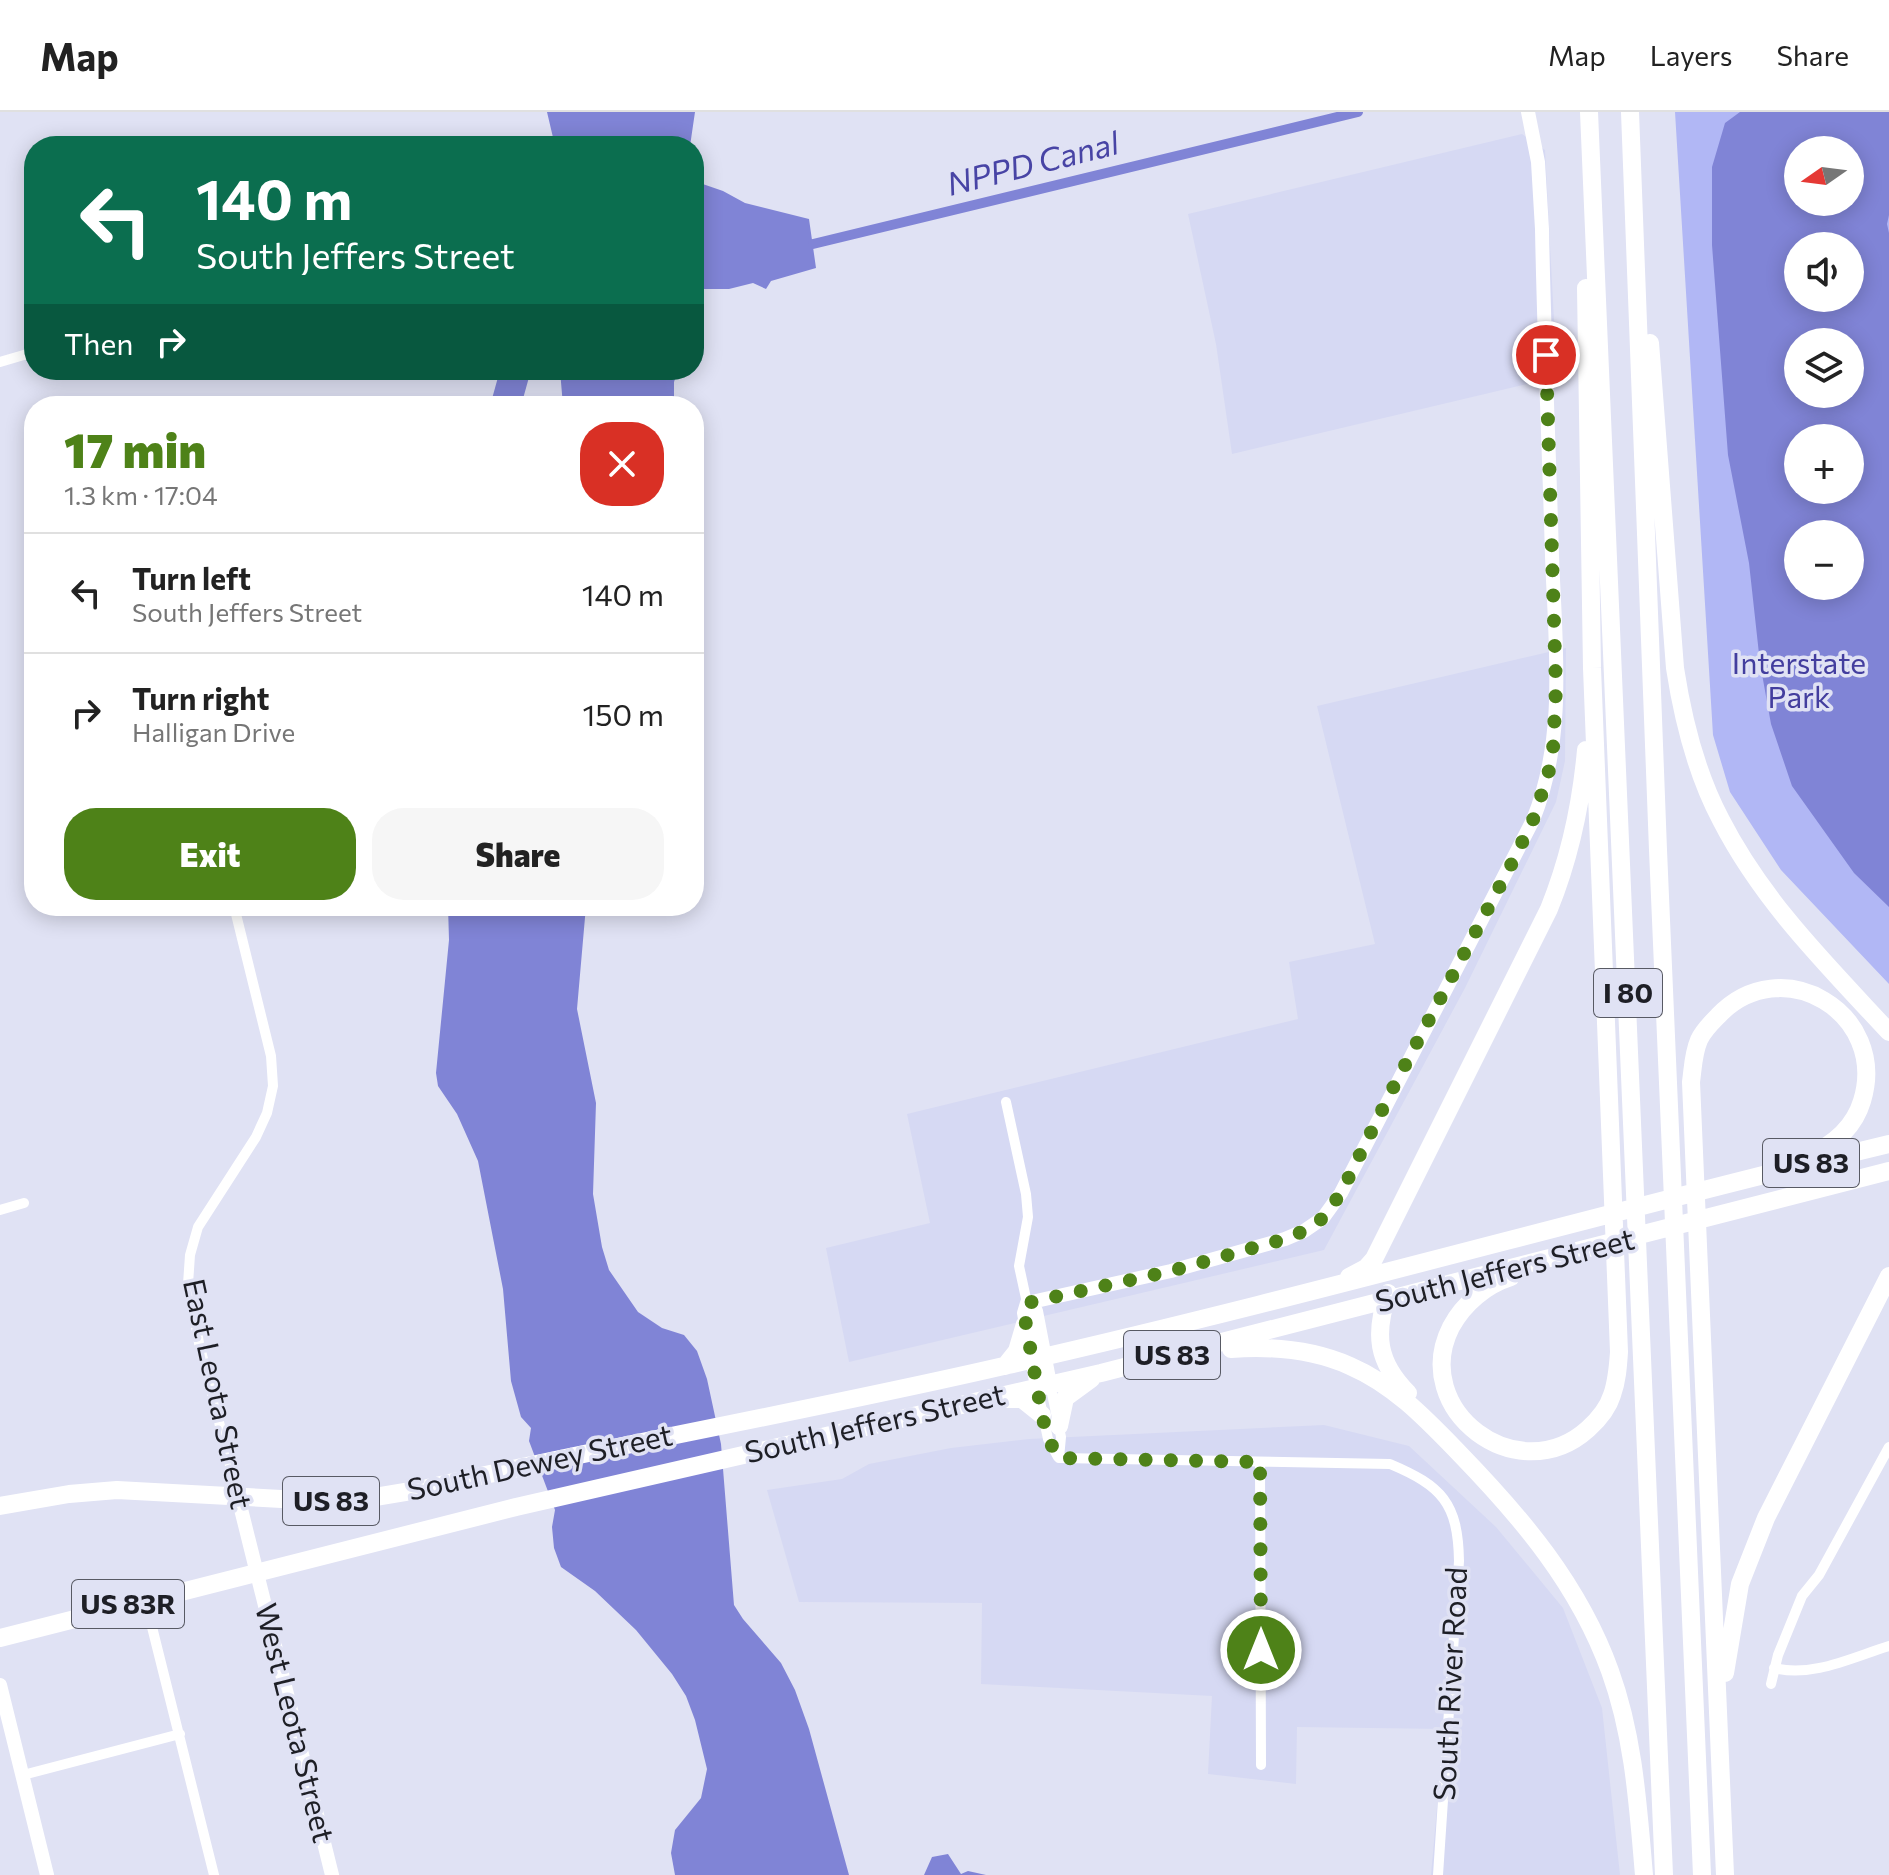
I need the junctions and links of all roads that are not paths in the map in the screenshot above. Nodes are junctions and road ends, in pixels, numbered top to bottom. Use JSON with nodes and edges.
{"nodes":[{"id":1,"x":1528,"y":112,"type":"edge"},
{"id":2,"x":1589,"y":112,"type":"edge"},
{"id":3,"x":1630,"y":112,"type":"edge"},
{"id":4,"x":24,"y":355,"type":"edge"},
{"id":5,"x":0,"y":362,"type":"edge"},
{"id":6,"x":1592,"y":668,"type":"junction"},
{"id":7,"x":236,"y":916,"type":"edge"},
{"id":8,"x":1889,"y":1032,"type":"edge"},
{"id":9,"x":1006,"y":1102,"type":"dead end"},
{"id":10,"x":1889,"y":1144,"type":"edge"},
{"id":11,"x":1889,"y":1169,"type":"edge"},
{"id":12,"x":1732,"y":1182,"type":"junction"},
{"id":13,"x":24,"y":1203,"type":"dead end"},
{"id":14,"x":0,"y":1210,"type":"edge"},
{"id":15,"x":1498,"y":1244,"type":"junction"},
{"id":16,"x":1589,"y":1249,"type":"junction"},
{"id":17,"x":1889,"y":1276,"type":"edge"},
{"id":18,"x":1317,"y":1292,"type":"junction"},
{"id":19,"x":1385,"y":1301,"type":"junction"},
{"id":20,"x":1027,"y":1303,"type":"junction"},
{"id":21,"x":1025,"y":1324,"type":"junction"},
{"id":22,"x":1180,"y":1353,"type":"junction"},
{"id":23,"x":1039,"y":1358,"type":"junction"},
{"id":24,"x":1005,"y":1366,"type":"junction"},
{"id":25,"x":1101,"y":1373,"type":"junction"},
{"id":26,"x":1043,"y":1386,"type":"junction"},
{"id":27,"x":986,"y":1399,"type":"junction"},
{"id":28,"x":1042,"y":1415,"type":"junction"},
{"id":29,"x":745,"y":1420,"type":"joint"},
{"id":30,"x":1059,"y":1426,"type":"junction"},
{"id":31,"x":1889,"y":1447,"type":"edge"},
{"id":32,"x":1059,"y":1458,"type":"junction"},
{"id":33,"x":1260,"y":1462,"type":"junction"},
{"id":34,"x":1488,"y":1482,"type":"junction"},
{"id":35,"x":238,"y":1497,"type":"junction"},
{"id":36,"x":0,"y":1506,"type":"edge"},
{"id":37,"x":257,"y":1571,"type":"junction"},
{"id":38,"x":145,"y":1599,"type":"junction"},
{"id":39,"x":0,"y":1638,"type":"edge"},
{"id":40,"x":1889,"y":1646,"type":"edge"},
{"id":41,"x":1774,"y":1668,"type":"junction"},
{"id":42,"x":1771,"y":1684,"type":"dead end"},
{"id":43,"x":0,"y":1685,"type":"edge"},
{"id":44,"x":180,"y":1734,"type":"junction"},
{"id":45,"x":1261,"y":1765,"type":"dead end"},
{"id":46,"x":1721,"y":1772,"type":"junction"},
{"id":47,"x":23,"y":1775,"type":"junction"},
{"id":48,"x":47,"y":1875,"type":"edge"},
{"id":49,"x":214,"y":1875,"type":"edge"},
{"id":50,"x":332,"y":1875,"type":"edge"},
{"id":51,"x":1438,"y":1875,"type":"edge"},
{"id":52,"x":1644,"y":1875,"type":"edge"},
{"id":53,"x":1664,"y":1875,"type":"edge"},
{"id":54,"x":1702,"y":1875,"type":"edge"},
{"id":55,"x":1725,"y":1875,"type":"edge"}],
"edges":[{"from":1,"to":20,"type":"street"},
{"from":2,"to":6,"type":"highway"},
{"from":2,"to":53,"type":"highway","number":"I 80"},
{"from":3,"to":8,"type":"highway"},
{"from":3,"to":54,"type":"highway","number":"I 80"},
{"from":4,"to":5,"type":"street"},
{"from":6,"to":16,"type":"highway"},
{"from":6,"to":18,"type":"highway"},
{"from":7,"to":35,"type":"street","name":"East Leota Street"},
{"from":9,"to":20,"type":"street"},
{"from":10,"to":12,"type":"highway","name":"South Jeffers Street","number":"US 83"},
{"from":11,"to":16,"type":"highway","name":"South Jeffers Street","number":"US 83"},
{"from":12,"to":15,"type":"highway","name":"South Jeffers Street","number":"US 83"},
{"from":12,"to":46,"type":"highway"},
{"from":13,"to":14,"type":"street"},
{"from":15,"to":18,"type":"highway","name":"South Jeffers Street","number":"US 83"},
{"from":15,"to":19,"type":"highway"},
{"from":16,"to":19,"type":"highway","name":"South Jeffers Street","number":"US 83"},
{"from":17,"to":46,"type":"highway"},
{"from":18,"to":23,"type":"highway","name":"South Jeffers Street","number":"US 83"},
{"from":19,"to":22,"type":"highway","name":"South Jeffers Street","number":"US 83"},
{"from":19,"to":34,"type":"highway"},
{"from":20,"to":21,"type":"street"},
{"from":20,"to":23,"type":"street"},
{"from":21,"to":23,"type":"street"},
{"from":21,"to":24,"type":"highway"},
{"from":22,"to":25,"type":"highway","name":"South Jeffers Street","number":"US 83"},
{"from":22,"to":34,"type":"highway"},
{"from":23,"to":24,"type":"highway","name":"South Jeffers Street","number":"US 83"},
{"from":23,"to":26,"type":"street"},
{"from":24,"to":29,"type":"highway","name":"South Jeffers Street","number":"US 83"},
{"from":25,"to":26,"type":"highway","name":"South Jeffers Street","number":"US 83"},
{"from":25,"to":30,"type":"highway"},
{"from":26,"to":27,"type":"highway","name":"South Jeffers Street","number":"US 83"},
{"from":26,"to":28,"type":"street"},
{"from":26,"to":30,"type":"street"},
{"from":27,"to":28,"type":"highway"},
{"from":27,"to":37,"type":"highway","name":"South Jeffers Street","number":"US 83"},
{"from":28,"to":32,"type":"street"},
{"from":29,"to":35,"type":"highway","name":"South Dewey Street","number":"US 83"},
{"from":30,"to":32,"type":"street"},
{"from":31,"to":41,"type":"street"},
{"from":32,"to":33,"type":"street"},
{"from":33,"to":45,"type":"street"},
{"from":33,"to":51,"type":"street","name":"South River Road"},
{"from":34,"to":52,"type":"highway"},
{"from":35,"to":36,"type":"highway","name":"South Dewey Street","number":"US 83"},
{"from":35,"to":37,"type":"street","name":"East Leota Street"},
{"from":37,"to":38,"type":"highway","name":"South Jeffers Street","number":"US 83R"},
{"from":37,"to":50,"type":"street","name":"West Leota Street"},
{"from":38,"to":39,"type":"highway","name":"South Jeffers Street","number":"US 83R"},
{"from":38,"to":44,"type":"street"},
{"from":40,"to":41,"type":"street"},
{"from":41,"to":42,"type":"street"},
{"from":43,"to":47,"type":"street"},
{"from":44,"to":47,"type":"street"},
{"from":44,"to":49,"type":"street"},
{"from":46,"to":55,"type":"highway"},
{"from":47,"to":48,"type":"street"}]}
